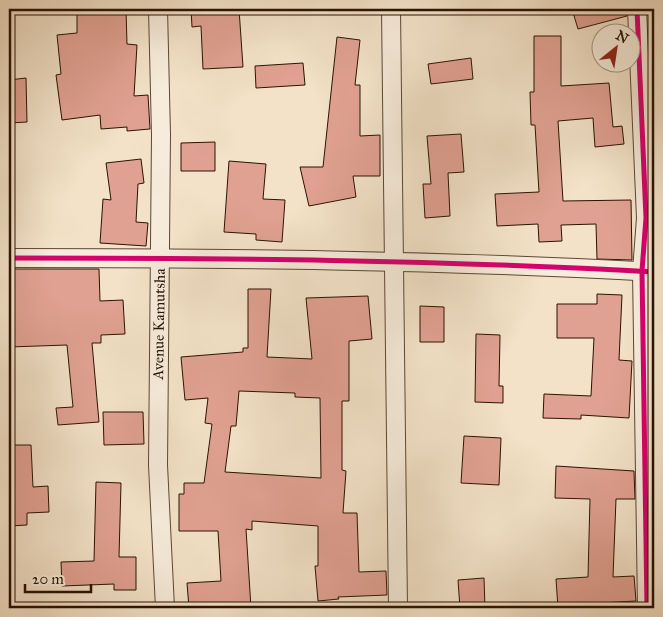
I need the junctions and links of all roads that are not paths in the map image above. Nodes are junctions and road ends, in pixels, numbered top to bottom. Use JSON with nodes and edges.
{"nodes":[{"id":1,"x":158,"y":9,"type":"edge"},
{"id":2,"x":391,"y":9,"type":"edge"},
{"id":3,"x":637,"y":9,"type":"edge"},
{"id":4,"x":9,"y":258,"type":"edge"},
{"id":5,"x":160,"y":258,"type":"junction"},
{"id":6,"x":393,"y":263,"type":"junction"},
{"id":7,"x":648,"y":272,"type":"edge"},
{"id":8,"x":165,"y":608,"type":"edge"},
{"id":9,"x":398,"y":608,"type":"edge"},
{"id":10,"x":648,"y":608,"type":"edge"}],
"edges":[{"from":1,"to":5,"type":"street","name":"Avenue Kamutsha"},
{"from":2,"to":6,"type":"street"},
{"from":3,"to":7,"type":"street"},
{"from":4,"to":5,"type":"street"},
{"from":5,"to":6,"type":"street"},
{"from":5,"to":8,"type":"street","name":"Avenue Kamutsha"},
{"from":6,"to":7,"type":"street"},
{"from":6,"to":9,"type":"street"},
{"from":7,"to":10,"type":"street"}]}
